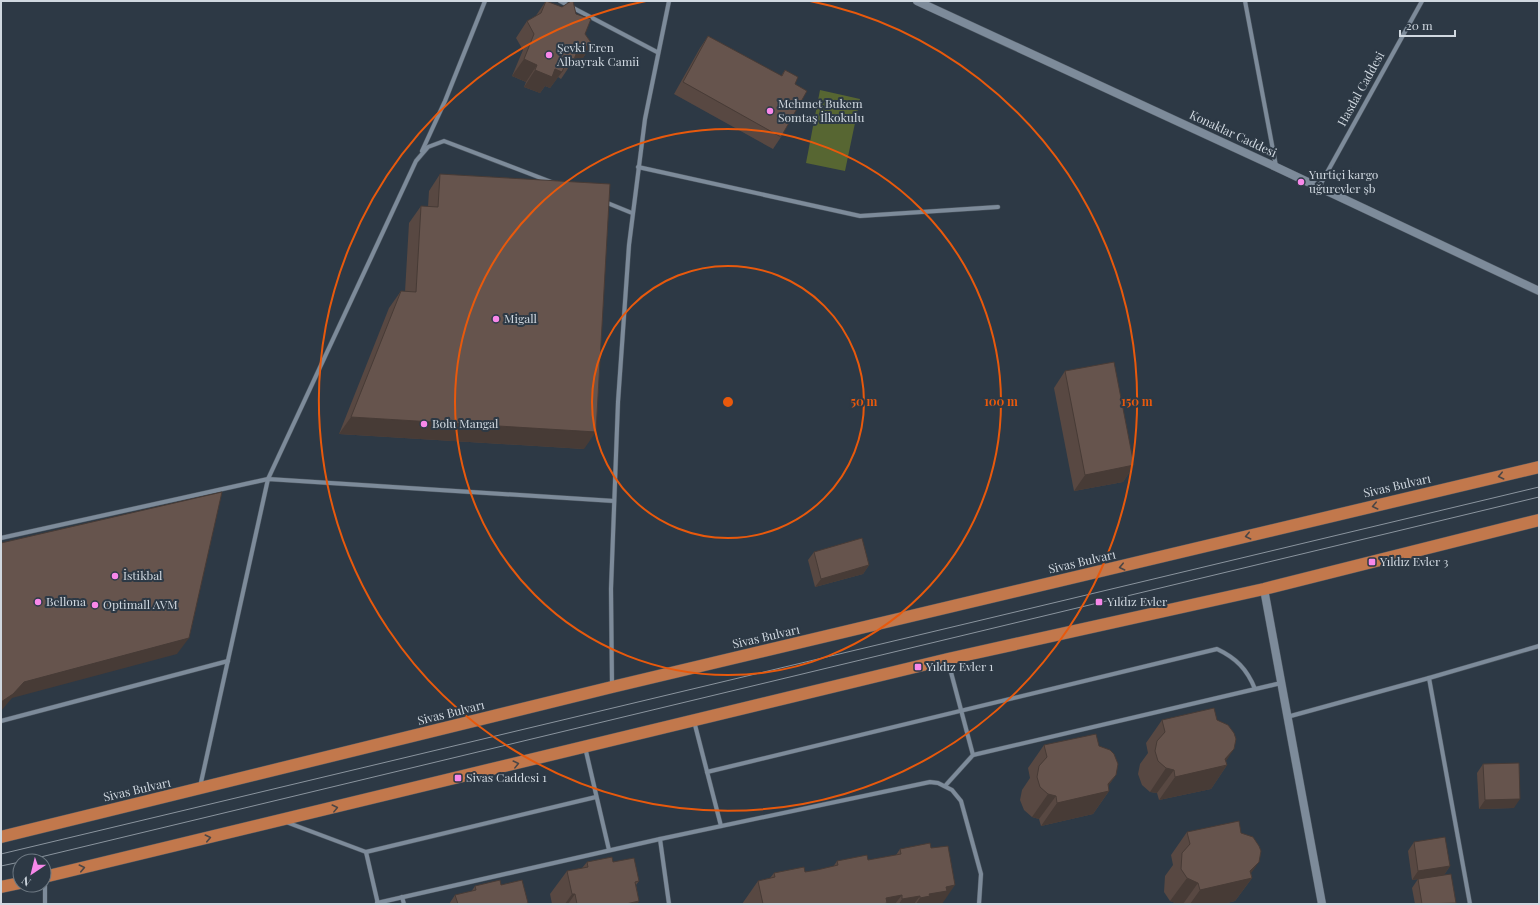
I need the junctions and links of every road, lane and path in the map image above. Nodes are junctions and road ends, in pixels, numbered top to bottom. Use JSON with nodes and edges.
{"nodes":[{"id":1,"x":485,"y":1,"type":"edge"},
{"id":2,"x":560,"y":1,"type":"edge"},
{"id":3,"x":669,"y":1,"type":"edge"},
{"id":4,"x":917,"y":1,"type":"edge"},
{"id":5,"x":1245,"y":1,"type":"edge"},
{"id":6,"x":1422,"y":1,"type":"edge"},
{"id":7,"x":657,"y":52,"type":"junction"},
{"id":8,"x":421,"y":153,"type":"junction"},
{"id":9,"x":638,"y":167,"type":"junction"},
{"id":10,"x":1276,"y":167,"type":"junction"},
{"id":11,"x":560,"y":185,"type":"edge"},
{"id":12,"x":1319,"y":187,"type":"junction"},
{"id":13,"x":596,"y":199,"type":"edge"},
{"id":14,"x":998,"y":206,"type":"dead end"},
{"id":15,"x":632,"y":212,"type":"junction"},
{"id":16,"x":1539,"y":291,"type":"edge"},
{"id":17,"x":1539,"y":467,"type":"edge"},
{"id":18,"x":268,"y":479,"type":"junction"},
{"id":19,"x":614,"y":501,"type":"junction"},
{"id":20,"x":1539,"y":520,"type":"edge"},
{"id":21,"x":1,"y":538,"type":"edge"},
{"id":22,"x":1264,"y":589,"type":"junction"},
{"id":23,"x":1539,"y":646,"type":"edge"},
{"id":24,"x":948,"y":659,"type":"junction"},
{"id":25,"x":228,"y":661,"type":"junction"},
{"id":26,"x":1429,"y":678,"type":"junction"},
{"id":27,"x":1281,"y":683,"type":"junction"},
{"id":28,"x":612,"y":688,"type":"junction"},
{"id":29,"x":1256,"y":689,"type":"junction"},
{"id":30,"x":961,"y":711,"type":"junction"},
{"id":31,"x":1288,"y":717,"type":"junction"},
{"id":32,"x":1,"y":721,"type":"edge"},
{"id":33,"x":694,"y":721,"type":"junction"},
{"id":34,"x":585,"y":747,"type":"junction"},
{"id":35,"x":972,"y":755,"type":"junction"},
{"id":36,"x":707,"y":772,"type":"junction"},
{"id":37,"x":945,"y":786,"type":"junction"},
{"id":38,"x":199,"y":790,"type":"junction"},
{"id":39,"x":596,"y":797,"type":"junction"},
{"id":40,"x":282,"y":820,"type":"junction"},
{"id":41,"x":721,"y":826,"type":"junction"},
{"id":42,"x":1,"y":837,"type":"edge"},
{"id":43,"x":660,"y":839,"type":"junction"},
{"id":44,"x":608,"y":850,"type":"junction"},
{"id":45,"x":366,"y":852,"type":"junction"},
{"id":46,"x":52,"y":875,"type":"edge"},
{"id":47,"x":12,"y":885,"type":"edge"},
{"id":48,"x":1,"y":887,"type":"edge"},
{"id":49,"x":45,"y":893,"type":"edge"},
{"id":50,"x":402,"y":897,"type":"junction"},
{"id":51,"x":378,"y":903,"type":"edge"},
{"id":52,"x":45,"y":904,"type":"edge"},
{"id":53,"x":404,"y":904,"type":"edge"},
{"id":54,"x":669,"y":904,"type":"edge"},
{"id":55,"x":978,"y":904,"type":"edge"},
{"id":56,"x":1322,"y":904,"type":"edge"},
{"id":57,"x":1470,"y":904,"type":"edge"}],
"edges":[{"from":1,"to":8,"type":"street"},
{"from":2,"to":7,"type":"street"},
{"from":3,"to":7,"type":"street"},
{"from":4,"to":10,"type":"street","name":"Konaklar Caddesi"},
{"from":5,"to":10,"type":"street"},
{"from":6,"to":12,"type":"street","name":"Hasdal Caddesi"},
{"from":7,"to":9,"type":"street"},
{"from":8,"to":11,"type":"street"},
{"from":8,"to":18,"type":"street"},
{"from":9,"to":14,"type":"street"},
{"from":9,"to":15,"type":"street"},
{"from":10,"to":12,"type":"street","name":"Konaklar Caddesi"},
{"from":12,"to":16,"type":"street","name":"Konaklar Caddesi"},
{"from":13,"to":15,"type":"street"},
{"from":15,"to":19,"type":"street"},
{"from":17,"to":28,"type":"highway","name":"Sivas Bulvarı","one_way":true},
{"from":18,"to":19,"type":"street"},
{"from":18,"to":21,"type":"street"},
{"from":18,"to":25,"type":"street"},
{"from":19,"to":28,"type":"street"},
{"from":20,"to":22,"type":"highway"},
{"from":22,"to":24,"type":"highway"},
{"from":22,"to":27,"type":"street"},
{"from":23,"to":26,"type":"street"},
{"from":24,"to":30,"type":"street"},
{"from":24,"to":33,"type":"highway"},
{"from":25,"to":32,"type":"street"},
{"from":25,"to":38,"type":"street"},
{"from":26,"to":31,"type":"street"},
{"from":26,"to":57,"type":"street"},
{"from":27,"to":29,"type":"street"},
{"from":27,"to":31,"type":"street"},
{"from":28,"to":38,"type":"highway","name":"Sivas Bulvarı"},
{"from":29,"to":30,"type":"street"},
{"from":29,"to":35,"type":"street"},
{"from":30,"to":35,"type":"street"},
{"from":30,"to":36,"type":"street"},
{"from":31,"to":56,"type":"street"},
{"from":33,"to":34,"type":"highway"},
{"from":33,"to":36,"type":"street"},
{"from":34,"to":39,"type":"street"},
{"from":40,"to":34,"type":"highway","one_way":true},
{"from":35,"to":37,"type":"street"},
{"from":36,"to":41,"type":"street"},
{"from":37,"to":41,"type":"street"},
{"from":37,"to":55,"type":"street"},
{"from":38,"to":42,"type":"highway","name":"Sivas Bulvarı"},
{"from":39,"to":44,"type":"street"},
{"from":39,"to":45,"type":"street"},
{"from":40,"to":45,"type":"street"},
{"from":46,"to":40,"type":"highway","one_way":true},
{"from":41,"to":43,"type":"street"},
{"from":43,"to":44,"type":"street"},
{"from":43,"to":54,"type":"street"},
{"from":44,"to":50,"type":"street"},
{"from":45,"to":51,"type":"street"},
{"from":47,"to":48,"type":"highway"},
{"from":49,"to":52,"type":"street"},
{"from":50,"to":51,"type":"street"},
{"from":50,"to":53,"type":"street"}]}
